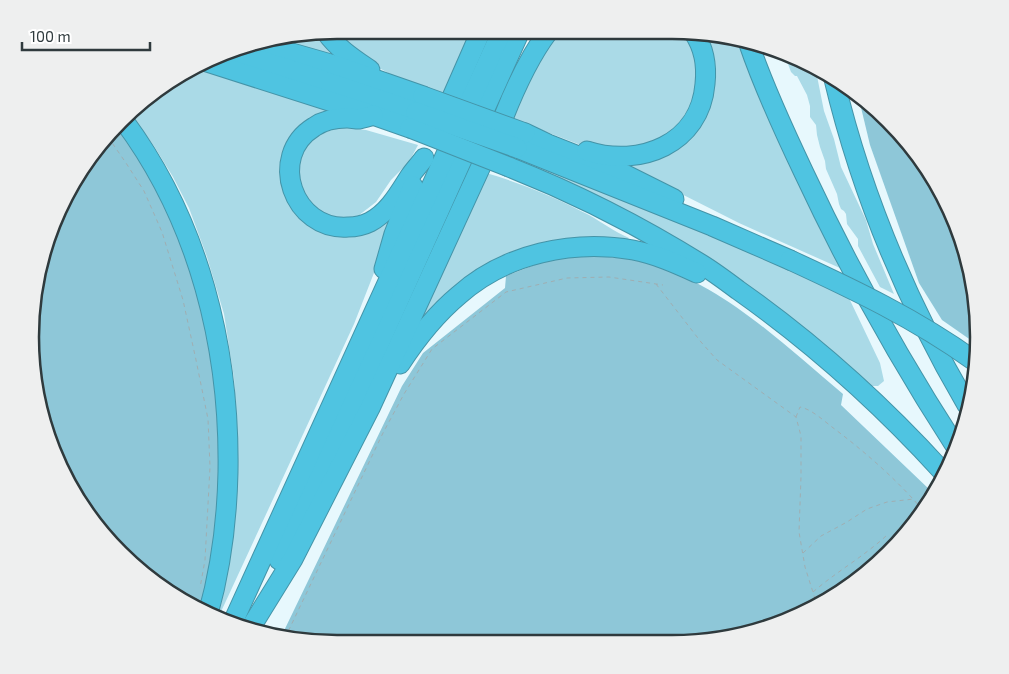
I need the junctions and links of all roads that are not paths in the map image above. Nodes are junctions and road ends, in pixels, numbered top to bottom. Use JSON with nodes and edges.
{"nodes":[{"id":1,"x":332,"y":39,"type":"edge"},
{"id":2,"x":477,"y":39,"type":"edge"},
{"id":3,"x":498,"y":39,"type":"edge"},
{"id":4,"x":516,"y":39,"type":"edge"},
{"id":5,"x":543,"y":39,"type":"edge"},
{"id":6,"x":697,"y":40,"type":"edge"},
{"id":7,"x":269,"y":47,"type":"edge"},
{"id":8,"x":751,"y":50,"type":"edge"},
{"id":9,"x":243,"y":54,"type":"edge"},
{"id":10,"x":216,"y":65,"type":"edge"},
{"id":11,"x":387,"y":83,"type":"junction"},
{"id":12,"x":837,"y":88,"type":"edge"},
{"id":13,"x":416,"y":112,"type":"junction"},
{"id":14,"x":374,"y":116,"type":"junction"},
{"id":15,"x":127,"y":125,"type":"edge"},
{"id":16,"x":526,"y":139,"type":"junction"},
{"id":17,"x":424,"y":158,"type":"junction"},
{"id":18,"x":756,"y":303,"type":"junction"},
{"id":19,"x":370,"y":320,"type":"junction"},
{"id":20,"x":970,"y":358,"type":"edge"},
{"id":21,"x":964,"y":399,"type":"edge"},
{"id":22,"x":370,"y":408,"type":"junction"},
{"id":23,"x":952,"y":440,"type":"edge"},
{"id":24,"x":939,"y":468,"type":"edge"},
{"id":25,"x":210,"y":607,"type":"edge"},
{"id":26,"x":235,"y":617,"type":"edge"},
{"id":27,"x":252,"y":622,"type":"edge"},
{"id":28,"x":253,"y":623,"type":"edge"}],
"edges":[{"from":1,"to":11,"type":"highway"},
{"from":2,"to":17,"type":"highway"},
{"from":3,"to":19,"type":"highway"},
{"from":4,"to":27,"type":"highway"},
{"from":5,"to":22,"type":"highway"},
{"from":6,"to":16,"type":"highway"},
{"from":7,"to":11,"type":"highway"},
{"from":8,"to":23,"type":"highway"},
{"from":9,"to":13,"type":"highway"},
{"from":10,"to":14,"type":"highway"},
{"from":11,"to":13,"type":"highway"},
{"from":12,"to":21,"type":"highway"},
{"from":13,"to":14,"type":"highway"},
{"from":13,"to":16,"type":"highway","bridge":true},
{"from":13,"to":18,"type":"highway","bridge":true},
{"from":14,"to":17,"type":"highway"},
{"from":15,"to":25,"type":"highway"},
{"from":16,"to":20,"type":"highway","bridge":true},
{"from":17,"to":19,"type":"highway"},
{"from":18,"to":22,"type":"highway"},
{"from":18,"to":24,"type":"highway"},
{"from":19,"to":26,"type":"highway"},
{"from":22,"to":28,"type":"highway"}]}
